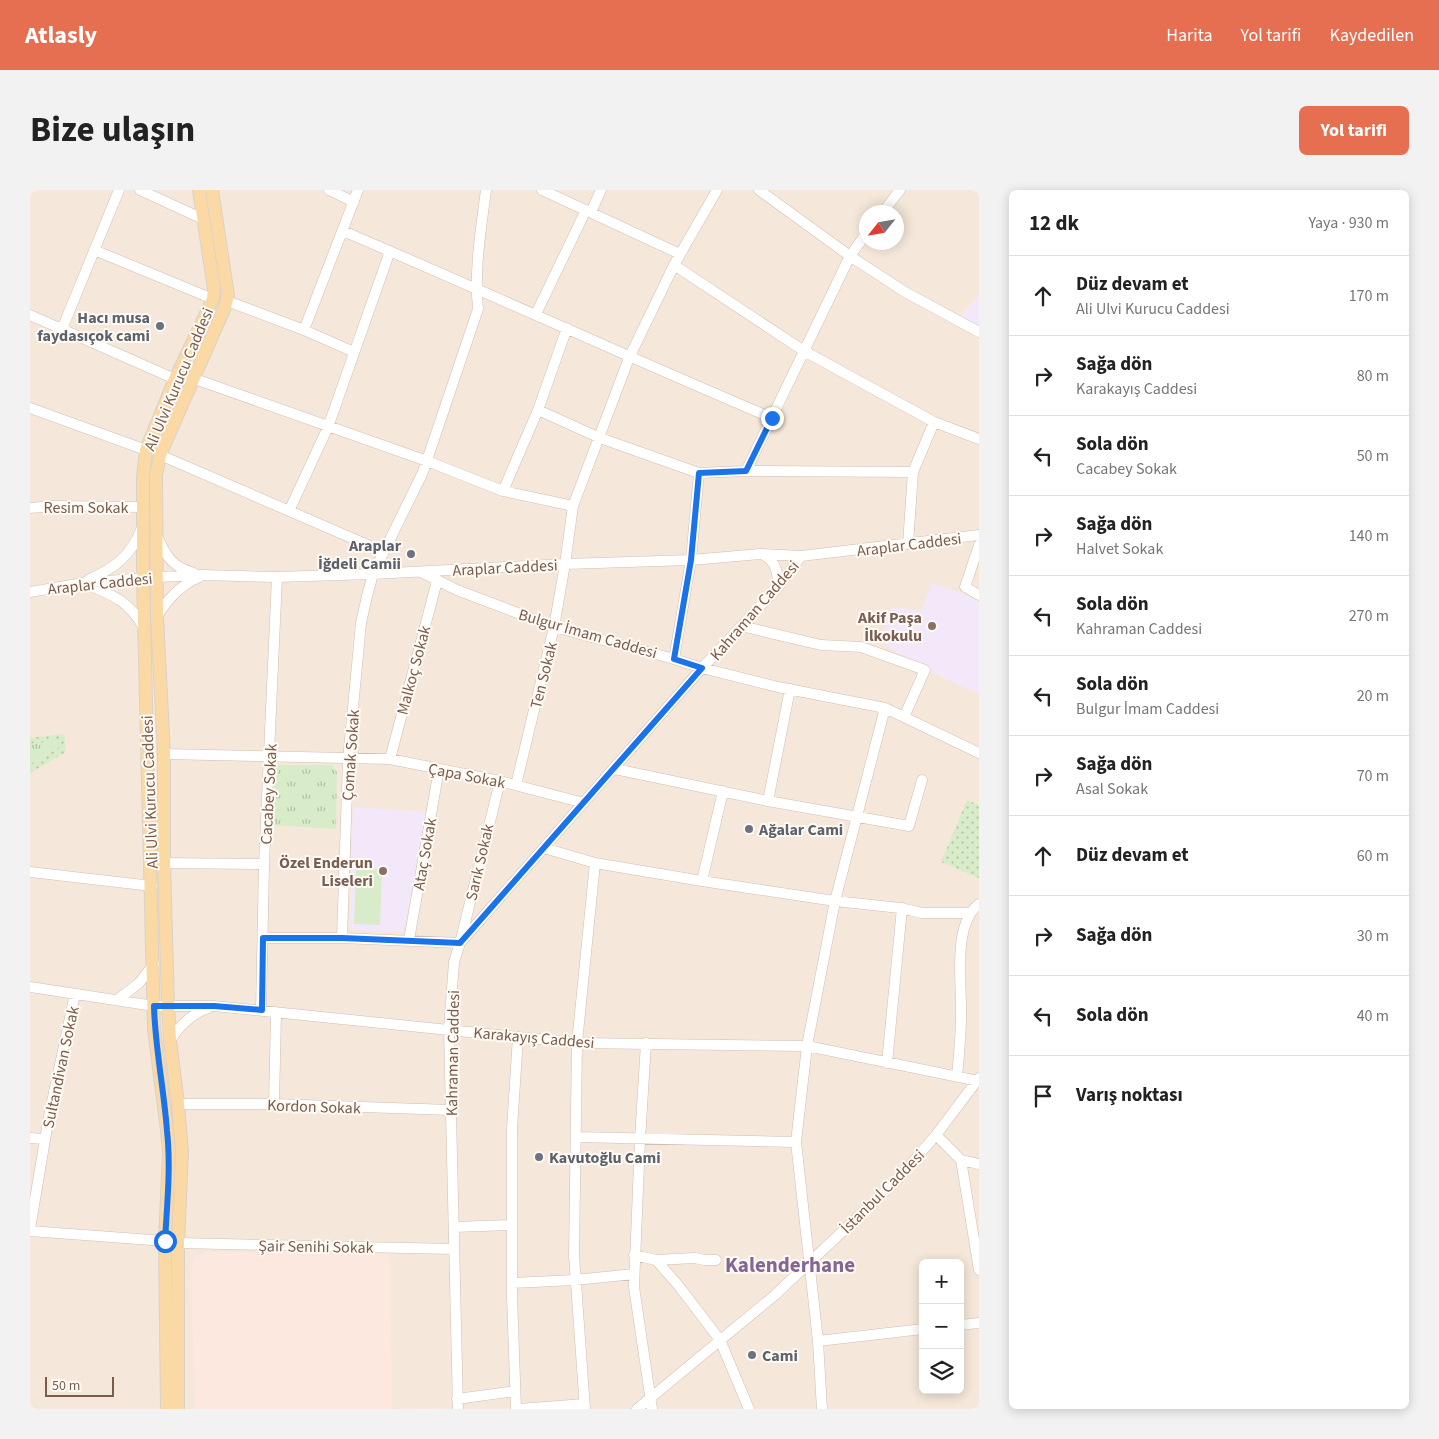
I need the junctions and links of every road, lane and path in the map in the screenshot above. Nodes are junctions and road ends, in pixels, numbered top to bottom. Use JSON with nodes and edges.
{"nodes":[{"id":1,"x":119,"y":190,"type":"edge"},
{"id":2,"x":140,"y":190,"type":"edge"},
{"id":3,"x":198,"y":190,"type":"edge"},
{"id":4,"x":212,"y":190,"type":"edge"},
{"id":5,"x":329,"y":190,"type":"edge"},
{"id":6,"x":358,"y":190,"type":"edge"},
{"id":7,"x":486,"y":190,"type":"edge"},
{"id":8,"x":542,"y":190,"type":"edge"},
{"id":9,"x":601,"y":190,"type":"edge"},
{"id":10,"x":717,"y":190,"type":"edge"},
{"id":11,"x":759,"y":190,"type":"edge"},
{"id":12,"x":900,"y":190,"type":"edge"},
{"id":13,"x":354,"y":202,"type":"junction"},
{"id":14,"x":888,"y":205,"type":"edge"},
{"id":15,"x":588,"y":211,"type":"junction"},
{"id":16,"x":203,"y":219,"type":"junction"},
{"id":17,"x":343,"y":231,"type":"junction"},
{"id":18,"x":859,"y":244,"type":"edge"},
{"id":19,"x":94,"y":250,"type":"junction"},
{"id":20,"x":390,"y":251,"type":"junction"},
{"id":21,"x":680,"y":254,"type":"junction"},
{"id":22,"x":850,"y":256,"type":"junction"},
{"id":23,"x":674,"y":265,"type":"junction"},
{"id":24,"x":476,"y":288,"type":"junction"},
{"id":25,"x":213,"y":299,"type":"junction"},
{"id":26,"x":227,"y":301,"type":"junction"},
{"id":27,"x":536,"y":314,"type":"junction"},
{"id":28,"x":30,"y":315,"type":"edge"},
{"id":29,"x":567,"y":328,"type":"junction"},
{"id":30,"x":62,"y":329,"type":"junction"},
{"id":31,"x":304,"y":330,"type":"junction"},
{"id":32,"x":979,"y":332,"type":"edge"},
{"id":33,"x":804,"y":351,"type":"junction"},
{"id":34,"x":354,"y":352,"type":"junction"},
{"id":35,"x":629,"y":358,"type":"junction"},
{"id":36,"x":175,"y":379,"type":"junction"},
{"id":37,"x":195,"y":379,"type":"junction"},
{"id":38,"x":30,"y":408,"type":"edge"},
{"id":39,"x":538,"y":410,"type":"junction"},
{"id":40,"x":772,"y":418,"type":"junction"},
{"id":41,"x":934,"y":422,"type":"junction"},
{"id":42,"x":328,"y":427,"type":"junction"},
{"id":43,"x":600,"y":438,"type":"junction"},
{"id":44,"x":979,"y":439,"type":"edge"},
{"id":45,"x":146,"y":450,"type":"junction"},
{"id":46,"x":160,"y":455,"type":"junction"},
{"id":47,"x":427,"y":461,"type":"junction"},
{"id":48,"x":746,"y":471,"type":"junction"},
{"id":49,"x":913,"y":472,"type":"junction"},
{"id":50,"x":699,"y":473,"type":"junction"},
{"id":51,"x":503,"y":491,"type":"junction"},
{"id":52,"x":573,"y":506,"type":"junction"},
{"id":53,"x":143,"y":507,"type":"junction"},
{"id":54,"x":30,"y":508,"type":"edge"},
{"id":55,"x":289,"y":511,"type":"junction"},
{"id":56,"x":143,"y":525,"type":"junction"},
{"id":57,"x":157,"y":535,"type":"junction"},
{"id":58,"x":979,"y":535,"type":"edge"},
{"id":59,"x":908,"y":544,"type":"junction"},
{"id":60,"x":979,"y":545,"type":"edge"},
{"id":61,"x":384,"y":552,"type":"junction"},
{"id":62,"x":760,"y":554,"type":"junction"},
{"id":63,"x":801,"y":556,"type":"junction"},
{"id":64,"x":691,"y":560,"type":"junction"},
{"id":65,"x":565,"y":564,"type":"junction"},
{"id":66,"x":420,"y":572,"type":"junction"},
{"id":67,"x":374,"y":574,"type":"junction"},
{"id":68,"x":202,"y":575,"type":"junction"},
{"id":69,"x":157,"y":577,"type":"junction"},
{"id":70,"x":277,"y":577,"type":"junction"},
{"id":71,"x":143,"y":578,"type":"junction"},
{"id":72,"x":437,"y":580,"type":"junction"},
{"id":73,"x":83,"y":583,"type":"junction"},
{"id":74,"x":778,"y":587,"type":"junction"},
{"id":75,"x":30,"y":592,"type":"edge"},
{"id":76,"x":979,"y":595,"type":"edge"},
{"id":77,"x":157,"y":617,"type":"junction"},
{"id":78,"x":741,"y":626,"type":"junction"},
{"id":79,"x":554,"y":627,"type":"junction"},
{"id":80,"x":145,"y":629,"type":"junction"},
{"id":81,"x":674,"y":659,"type":"junction"},
{"id":82,"x":702,"y":668,"type":"junction"},
{"id":83,"x":790,"y":689,"type":"junction"},
{"id":84,"x":885,"y":708,"type":"junction"},
{"id":85,"x":904,"y":717,"type":"junction"},
{"id":86,"x":979,"y":753,"type":"edge"},
{"id":87,"x":164,"y":754,"type":"junction"},
{"id":88,"x":269,"y":757,"type":"junction"},
{"id":89,"x":390,"y":759,"type":"junction"},
{"id":90,"x":348,"y":760,"type":"junction"},
{"id":91,"x":439,"y":769,"type":"junction"},
{"id":92,"x":615,"y":769,"type":"junction"},
{"id":93,"x":922,"y":780,"type":"dead end"},
{"id":94,"x":500,"y":781,"type":"junction"},
{"id":95,"x":516,"y":785,"type":"junction"},
{"id":96,"x":723,"y":791,"type":"junction"},
{"id":97,"x":768,"y":800,"type":"junction"},
{"id":98,"x":584,"y":803,"type":"junction"},
{"id":99,"x":857,"y":816,"type":"junction"},
{"id":100,"x":544,"y":848,"type":"junction"},
{"id":101,"x":164,"y":863,"type":"junction"},
{"id":102,"x":595,"y":863,"type":"junction"},
{"id":103,"x":264,"y":864,"type":"junction"},
{"id":104,"x":30,"y":872,"type":"edge"},
{"id":105,"x":702,"y":881,"type":"junction"},
{"id":106,"x":152,"y":886,"type":"junction"},
{"id":107,"x":835,"y":901,"type":"junction"},
{"id":108,"x":979,"y":904,"type":"edge"},
{"id":109,"x":902,"y":908,"type":"junction"},
{"id":110,"x":970,"y":913,"type":"junction"},
{"id":111,"x":263,"y":938,"type":"junction"},
{"id":112,"x":342,"y":938,"type":"junction"},
{"id":113,"x":409,"y":940,"type":"junction"},
{"id":114,"x":460,"y":943,"type":"junction"},
{"id":115,"x":154,"y":964,"type":"junction"},
{"id":116,"x":30,"y":987,"type":"edge"},
{"id":117,"x":75,"y":994,"type":"junction"},
{"id":118,"x":117,"y":1000,"type":"junction"},
{"id":119,"x":168,"y":1005,"type":"junction"},
{"id":120,"x":154,"y":1006,"type":"junction"},
{"id":121,"x":214,"y":1006,"type":"junction"},
{"id":122,"x":262,"y":1010,"type":"junction"},
{"id":123,"x":276,"y":1012,"type":"junction"},
{"id":124,"x":449,"y":1029,"type":"junction"},
{"id":125,"x":518,"y":1036,"type":"junction"},
{"id":126,"x":170,"y":1040,"type":"junction"},
{"id":127,"x":577,"y":1043,"type":"junction"},
{"id":128,"x":646,"y":1043,"type":"junction"},
{"id":129,"x":807,"y":1046,"type":"junction"},
{"id":130,"x":887,"y":1063,"type":"junction"},
{"id":131,"x":957,"y":1077,"type":"junction"},
{"id":132,"x":978,"y":1080,"type":"edge"},
{"id":133,"x":178,"y":1104,"type":"junction"},
{"id":134,"x":274,"y":1104,"type":"junction"},
{"id":135,"x":451,"y":1110,"type":"junction"},
{"id":136,"x":936,"y":1135,"type":"junction"},
{"id":137,"x":576,"y":1137,"type":"junction"},
{"id":138,"x":30,"y":1138,"type":"edge"},
{"id":139,"x":44,"y":1139,"type":"junction"},
{"id":140,"x":640,"y":1139,"type":"junction"},
{"id":141,"x":796,"y":1142,"type":"junction"},
{"id":142,"x":961,"y":1160,"type":"junction"},
{"id":143,"x":979,"y":1164,"type":"edge"},
{"id":144,"x":512,"y":1225,"type":"junction"},
{"id":145,"x":454,"y":1226,"type":"junction"},
{"id":146,"x":30,"y":1230,"type":"edge"},
{"id":147,"x":165,"y":1241,"type":"junction"},
{"id":148,"x":178,"y":1243,"type":"junction"},
{"id":149,"x":454,"y":1249,"type":"junction"},
{"id":150,"x":634,"y":1255,"type":"junction"},
{"id":151,"x":656,"y":1260,"type":"junction"},
{"id":152,"x":716,"y":1260,"type":"dead end"},
{"id":153,"x":809,"y":1263,"type":"junction"},
{"id":154,"x":979,"y":1270,"type":"edge"},
{"id":155,"x":634,"y":1274,"type":"junction"},
{"id":156,"x":576,"y":1280,"type":"junction"},
{"id":157,"x":512,"y":1283,"type":"junction"},
{"id":158,"x":979,"y":1323,"type":"edge"},
{"id":159,"x":964,"y":1325,"type":"edge"},
{"id":160,"x":919,"y":1329,"type":"edge"},
{"id":161,"x":720,"y":1340,"type":"junction"},
{"id":162,"x":818,"y":1341,"type":"junction"},
{"id":163,"x":516,"y":1391,"type":"junction"},
{"id":164,"x":651,"y":1397,"type":"junction"},
{"id":165,"x":458,"y":1404,"type":"edge"},
{"id":166,"x":585,"y":1406,"type":"edge"},
{"id":167,"x":168,"y":1409,"type":"edge"},
{"id":168,"x":178,"y":1409,"type":"edge"},
{"id":169,"x":518,"y":1409,"type":"edge"},
{"id":170,"x":637,"y":1409,"type":"edge"},
{"id":171,"x":652,"y":1409,"type":"edge"},
{"id":172,"x":749,"y":1409,"type":"edge"},
{"id":173,"x":822,"y":1409,"type":"edge"}],
"edges":[{"from":1,"to":19,"type":"street"},
{"from":2,"to":16,"type":"street"},
{"from":3,"to":16,"type":"main road","name":"Ali Ulvi Kurucu Caddesi"},
{"from":4,"to":26,"type":"main road","name":"Ali Ulvi Kurucu Caddesi"},
{"from":5,"to":13,"type":"street"},
{"from":6,"to":13,"type":"street"},
{"from":7,"to":24,"type":"street","name":"Çomak Sokak"},
{"from":8,"to":15,"type":"street"},
{"from":9,"to":15,"type":"street"},
{"from":10,"to":21,"type":"street","name":"Ten Sokak"},
{"from":11,"to":22,"type":"street"},
{"from":12,"to":14,"type":"street"},
{"from":13,"to":17,"type":"street"},
{"from":15,"to":21,"type":"street"},
{"from":15,"to":27,"type":"street"},
{"from":16,"to":25,"type":"main road","name":"Ali Ulvi Kurucu Caddesi"},
{"from":17,"to":20,"type":"street"},
{"from":17,"to":31,"type":"street"},
{"from":18,"to":22,"type":"street"},
{"from":19,"to":25,"type":"street"},
{"from":19,"to":30,"type":"street"},
{"from":20,"to":24,"type":"street"},
{"from":20,"to":34,"type":"street"},
{"from":21,"to":23,"type":"street","name":"Ten Sokak"},
{"from":22,"to":32,"type":"street"},
{"from":22,"to":33,"type":"street"},
{"from":23,"to":33,"type":"street"},
{"from":23,"to":35,"type":"street","name":"Ten Sokak"},
{"from":24,"to":27,"type":"street"},
{"from":24,"to":47,"type":"street","name":"Çomak Sokak"},
{"from":25,"to":36,"type":"main road","name":"Ali Ulvi Kurucu Caddesi"},
{"from":26,"to":31,"type":"street"},
{"from":26,"to":37,"type":"main road","name":"Ali Ulvi Kurucu Caddesi"},
{"from":27,"to":29,"type":"street"},
{"from":28,"to":30,"type":"street"},
{"from":29,"to":35,"type":"street"},
{"from":29,"to":39,"type":"street"},
{"from":30,"to":36,"type":"street"},
{"from":31,"to":34,"type":"street"},
{"from":33,"to":40,"type":"street"},
{"from":33,"to":41,"type":"street"},
{"from":34,"to":42,"type":"street"},
{"from":35,"to":40,"type":"street"},
{"from":35,"to":43,"type":"street","name":"Ten Sokak"},
{"from":36,"to":45,"type":"main road","name":"Ali Ulvi Kurucu Caddesi"},
{"from":37,"to":42,"type":"street"},
{"from":37,"to":46,"type":"main road","name":"Ali Ulvi Kurucu Caddesi"},
{"from":38,"to":45,"type":"street"},
{"from":39,"to":43,"type":"street"},
{"from":39,"to":51,"type":"street"},
{"from":40,"to":48,"type":"street"},
{"from":41,"to":44,"type":"street"},
{"from":41,"to":49,"type":"street"},
{"from":42,"to":47,"type":"street"},
{"from":42,"to":55,"type":"street"},
{"from":43,"to":50,"type":"street"},
{"from":43,"to":52,"type":"street","name":"Ten Sokak"},
{"from":45,"to":53,"type":"main road","name":"Ali Ulvi Kurucu Caddesi"},
{"from":46,"to":55,"type":"street"},
{"from":46,"to":57,"type":"main road","name":"Ali Ulvi Kurucu Caddesi"},
{"from":47,"to":51,"type":"street"},
{"from":47,"to":61,"type":"street","name":"Çomak Sokak"},
{"from":48,"to":49,"type":"street"},
{"from":48,"to":50,"type":"street"},
{"from":49,"to":59,"type":"street"},
{"from":50,"to":64,"type":"street"},
{"from":51,"to":52,"type":"street"},
{"from":52,"to":65,"type":"street","name":"Ten Sokak"},
{"from":53,"to":54,"type":"street","name":"Resim Sokak"},
{"from":53,"to":56,"type":"main road","name":"Ali Ulvi Kurucu Caddesi"},
{"from":55,"to":61,"type":"street"},
{"from":56,"to":71,"type":"main road","name":"Ali Ulvi Kurucu Caddesi"},
{"from":56,"to":73,"type":"street"},
{"from":57,"to":68,"type":"street"},
{"from":57,"to":69,"type":"main road","name":"Ali Ulvi Kurucu Caddesi"},
{"from":58,"to":59,"type":"street","name":"Araplar Caddesi"},
{"from":59,"to":63,"type":"street","name":"Araplar Caddesi"},
{"from":60,"to":76,"type":"street"},
{"from":61,"to":67,"type":"street","name":"Çomak Sokak"},
{"from":62,"to":63,"type":"street","name":"Araplar Caddesi"},
{"from":62,"to":64,"type":"street","name":"Araplar Caddesi"},
{"from":62,"to":74,"type":"street"},
{"from":63,"to":74,"type":"street","name":"Kahraman Caddesi"},
{"from":64,"to":65,"type":"street","name":"Araplar Caddesi"},
{"from":64,"to":81,"type":"street"},
{"from":65,"to":66,"type":"street","name":"Araplar Caddesi"},
{"from":65,"to":79,"type":"street","name":"Ten Sokak"},
{"from":66,"to":67,"type":"street","name":"Araplar Caddesi"},
{"from":66,"to":72,"type":"street","name":"Bulgur İmam Caddesi"},
{"from":67,"to":70,"type":"street","name":"Araplar Caddesi"},
{"from":67,"to":90,"type":"street","name":"Çomak Sokak"},
{"from":68,"to":69,"type":"street","name":"Araplar Caddesi"},
{"from":68,"to":70,"type":"street","name":"Araplar Caddesi"},
{"from":68,"to":77,"type":"street"},
{"from":69,"to":71,"type":"street","name":"Araplar Caddesi"},
{"from":69,"to":77,"type":"main road","name":"Ali Ulvi Kurucu Caddesi"},
{"from":70,"to":88,"type":"street","name":"Cacabey Sokak"},
{"from":71,"to":73,"type":"street","name":"Araplar Caddesi"},
{"from":71,"to":80,"type":"main road","name":"Ali Ulvi Kurucu Caddesi"},
{"from":72,"to":79,"type":"street","name":"Bulgur İmam Caddesi"},
{"from":72,"to":89,"type":"street","name":"Malkoç Sokak"},
{"from":73,"to":75,"type":"street","name":"Araplar Caddesi"},
{"from":73,"to":80,"type":"street"},
{"from":74,"to":78,"type":"street","name":"Kahraman Caddesi"},
{"from":77,"to":87,"type":"main road","name":"Ali Ulvi Kurucu Caddesi"},
{"from":78,"to":82,"type":"street","name":"Kahraman Caddesi"},
{"from":78,"to":85,"type":"street"},
{"from":79,"to":81,"type":"street","name":"Bulgur İmam Caddesi"},
{"from":79,"to":95,"type":"street","name":"Ten Sokak"},
{"from":80,"to":106,"type":"main road","name":"Ali Ulvi Kurucu Caddesi"},
{"from":81,"to":82,"type":"street","name":"Bulgur İmam Caddesi"},
{"from":82,"to":83,"type":"street","name":"Bulgur İmam Caddesi"},
{"from":82,"to":92,"type":"street","name":"Kahraman Caddesi"},
{"from":83,"to":84,"type":"street","name":"Bulgur İmam Caddesi"},
{"from":83,"to":97,"type":"street"},
{"from":84,"to":85,"type":"street","name":"Bulgur İmam Caddesi"},
{"from":84,"to":99,"type":"street"},
{"from":85,"to":86,"type":"street","name":"Bulgur İmam Caddesi"},
{"from":87,"to":88,"type":"street","name":"Çapa Sokak"},
{"from":87,"to":101,"type":"main road","name":"Ali Ulvi Kurucu Caddesi"},
{"from":88,"to":90,"type":"street","name":"Çapa Sokak"},
{"from":88,"to":103,"type":"street","name":"Cacabey Sokak"},
{"from":89,"to":90,"type":"street","name":"Çapa Sokak"},
{"from":89,"to":91,"type":"street","name":"Çapa Sokak"},
{"from":90,"to":112,"type":"street","name":"Çomak Sokak"},
{"from":91,"to":94,"type":"street","name":"Çapa Sokak"},
{"from":91,"to":113,"type":"street","name":"Ataç Sokak"},
{"from":92,"to":96,"type":"street"},
{"from":92,"to":98,"type":"street","name":"Kahraman Caddesi"},
{"from":93,"to":99,"type":"street"},
{"from":94,"to":95,"type":"street","name":"Çapa Sokak"},
{"from":94,"to":114,"type":"street","name":"Sarık Sokak"},
{"from":95,"to":98,"type":"street","name":"Çapa Sokak"},
{"from":96,"to":97,"type":"street"},
{"from":96,"to":105,"type":"street"},
{"from":97,"to":99,"type":"street"},
{"from":98,"to":100,"type":"street","name":"Kahraman Caddesi"},
{"from":99,"to":107,"type":"street"},
{"from":100,"to":102,"type":"street"},
{"from":100,"to":114,"type":"street","name":"Kahraman Caddesi"},
{"from":101,"to":103,"type":"street"},
{"from":101,"to":119,"type":"main road","name":"Ali Ulvi Kurucu Caddesi"},
{"from":102,"to":105,"type":"street"},
{"from":102,"to":127,"type":"street"},
{"from":103,"to":111,"type":"street","name":"Cacabey Sokak"},
{"from":104,"to":106,"type":"street"},
{"from":105,"to":107,"type":"street"},
{"from":106,"to":115,"type":"main road","name":"Ali Ulvi Kurucu Caddesi"},
{"from":107,"to":109,"type":"street"},
{"from":107,"to":129,"type":"street"},
{"from":108,"to":110,"type":"street"},
{"from":109,"to":110,"type":"street"},
{"from":109,"to":130,"type":"street"},
{"from":110,"to":131,"type":"street"},
{"from":111,"to":112,"type":"street"},
{"from":111,"to":122,"type":"street","name":"Cacabey Sokak"},
{"from":112,"to":113,"type":"street"},
{"from":113,"to":114,"type":"street"},
{"from":114,"to":124,"type":"street","name":"Kahraman Caddesi"},
{"from":115,"to":118,"type":"street"},
{"from":115,"to":120,"type":"main road","name":"Ali Ulvi Kurucu Caddesi"},
{"from":116,"to":117,"type":"street","name":"Karakayış Caddesi"},
{"from":117,"to":118,"type":"street","name":"Karakayış Caddesi"},
{"from":117,"to":139,"type":"street","name":"Sultandivan Sokak"},
{"from":118,"to":120,"type":"street","name":"Karakayış Caddesi"},
{"from":119,"to":120,"type":"street","name":"Karakayış Caddesi"},
{"from":119,"to":121,"type":"street","name":"Karakayış Caddesi"},
{"from":119,"to":126,"type":"main road","name":"Ali Ulvi Kurucu Caddesi"},
{"from":120,"to":147,"type":"main road","name":"Ali Ulvi Kurucu Caddesi"},
{"from":121,"to":122,"type":"street","name":"Karakayış Caddesi"},
{"from":121,"to":126,"type":"street"},
{"from":122,"to":123,"type":"street","name":"Karakayış Caddesi"},
{"from":123,"to":124,"type":"street","name":"Karakayış Caddesi"},
{"from":123,"to":134,"type":"street"},
{"from":124,"to":125,"type":"street","name":"Karakayış Caddesi"},
{"from":124,"to":135,"type":"street","name":"Kahraman Caddesi"},
{"from":125,"to":127,"type":"street","name":"Karakayış Caddesi"},
{"from":125,"to":144,"type":"street"},
{"from":126,"to":133,"type":"main road","name":"Ali Ulvi Kurucu Caddesi"},
{"from":127,"to":128,"type":"street","name":"Karakayış Caddesi"},
{"from":127,"to":137,"type":"street"},
{"from":128,"to":129,"type":"street","name":"Karakayış Caddesi"},
{"from":128,"to":140,"type":"street"},
{"from":129,"to":130,"type":"street","name":"Karakayış Caddesi"},
{"from":129,"to":141,"type":"street"},
{"from":130,"to":131,"type":"street","name":"Karakayış Caddesi"},
{"from":131,"to":132,"type":"street","name":"Karakayış Caddesi"},
{"from":132,"to":136,"type":"street","name":"İstanbul Caddesi"},
{"from":133,"to":134,"type":"street","name":"Kordon Sokak"},
{"from":133,"to":148,"type":"main road","name":"Ali Ulvi Kurucu Caddesi"},
{"from":134,"to":135,"type":"street","name":"Kordon Sokak"},
{"from":135,"to":145,"type":"street","name":"Kahraman Caddesi"},
{"from":136,"to":142,"type":"street"},
{"from":136,"to":153,"type":"street","name":"İstanbul Caddesi"},
{"from":137,"to":140,"type":"street"},
{"from":137,"to":156,"type":"street"},
{"from":138,"to":139,"type":"street"},
{"from":139,"to":146,"type":"street","name":"Sultandivan Sokak"},
{"from":140,"to":141,"type":"street"},
{"from":140,"to":150,"type":"street"},
{"from":141,"to":153,"type":"street"},
{"from":142,"to":143,"type":"street"},
{"from":142,"to":154,"type":"street"},
{"from":144,"to":145,"type":"street"},
{"from":144,"to":157,"type":"street"},
{"from":145,"to":149,"type":"street","name":"Kahraman Caddesi"},
{"from":146,"to":147,"type":"street"},
{"from":147,"to":167,"type":"main road","name":"Ali Ulvi Kurucu Caddesi"},
{"from":148,"to":149,"type":"street","name":"Şair Senihi Sokak"},
{"from":148,"to":168,"type":"main road","name":"Ali Ulvi Kurucu Caddesi"},
{"from":149,"to":165,"type":"street","name":"Kahraman Caddesi"},
{"from":150,"to":151,"type":"street"},
{"from":150,"to":155,"type":"street"},
{"from":151,"to":152,"type":"street"},
{"from":151,"to":161,"type":"street"},
{"from":153,"to":161,"type":"street","name":"İstanbul Caddesi"},
{"from":153,"to":162,"type":"street"},
{"from":155,"to":156,"type":"street"},
{"from":155,"to":164,"type":"street"},
{"from":156,"to":157,"type":"street"},
{"from":156,"to":166,"type":"street"},
{"from":157,"to":163,"type":"street"},
{"from":158,"to":159,"type":"street"},
{"from":160,"to":162,"type":"street"},
{"from":161,"to":164,"type":"street","name":"İstanbul Caddesi"},
{"from":161,"to":172,"type":"street"},
{"from":162,"to":173,"type":"street"},
{"from":163,"to":165,"type":"street"},
{"from":163,"to":169,"type":"street"},
{"from":164,"to":170,"type":"street","name":"İstanbul Caddesi"},
{"from":164,"to":171,"type":"street"},
{"from":166,"to":169,"type":"street"}]}
